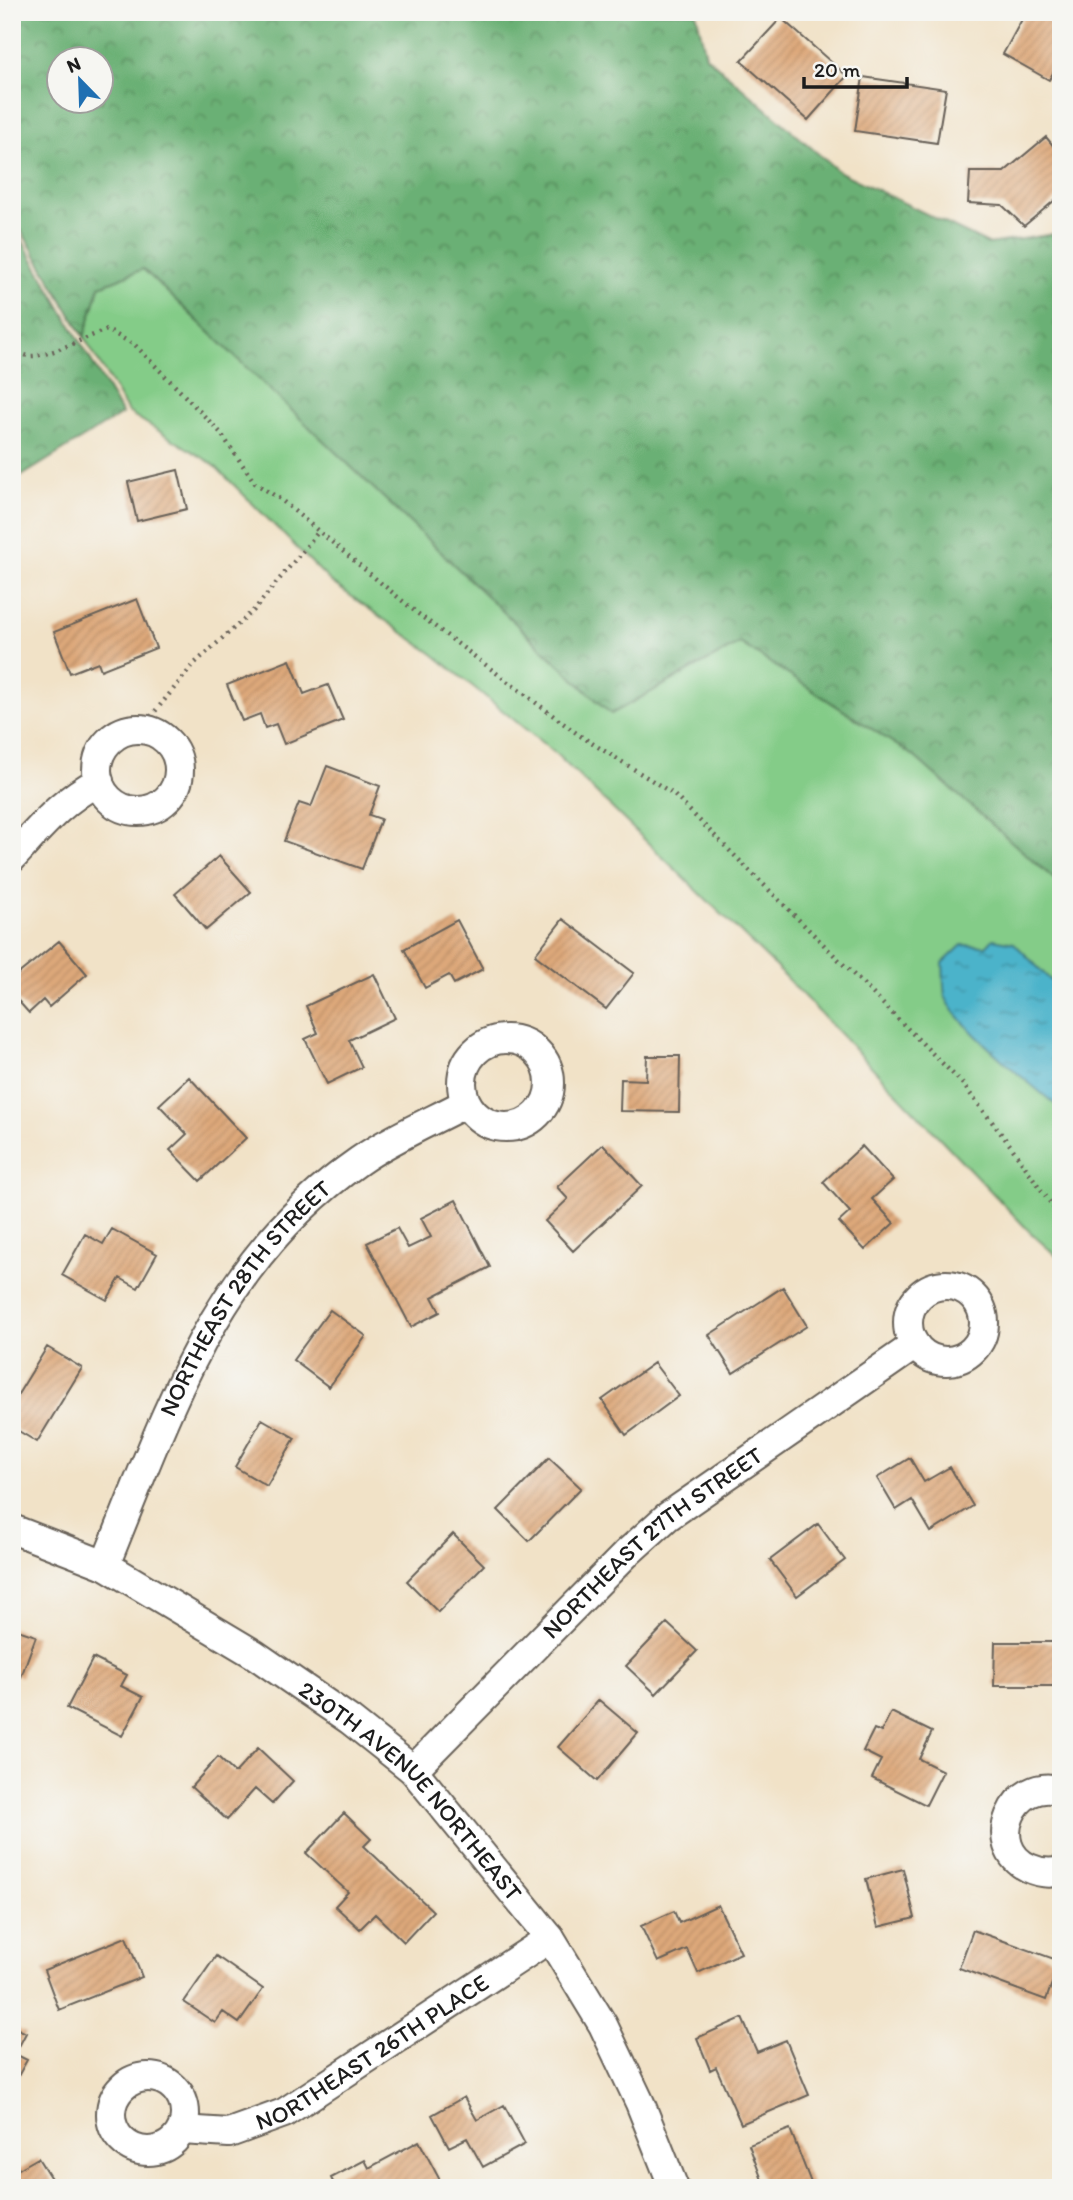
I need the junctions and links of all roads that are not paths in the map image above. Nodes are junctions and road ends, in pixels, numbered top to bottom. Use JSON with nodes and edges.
{"nodes":[{"id":1,"x":99,"y":782,"type":"junction"},
{"id":2,"x":12,"y":859,"type":"edge"},
{"id":3,"x":466,"y":1103,"type":"dead end"},
{"id":4,"x":915,"y":1345,"type":"dead end"},
{"id":5,"x":12,"y":1529,"type":"edge"},
{"id":6,"x":105,"y":1565,"type":"junction"},
{"id":7,"x":414,"y":1770,"type":"junction"},
{"id":8,"x":1061,"y":1791,"type":"edge"},
{"id":9,"x":1061,"y":1871,"type":"edge"},
{"id":10,"x":550,"y":1938,"type":"junction"},
{"id":11,"x":181,"y":2130,"type":"dead end"},
{"id":12,"x":674,"y":2188,"type":"edge"}],
"edges":[{"from":1,"to":1,"type":"street"},
{"from":1,"to":2,"type":"street"},
{"from":3,"to":6,"type":"street","name":"NORTHEAST 28TH STREET"},
{"from":4,"to":7,"type":"street","name":"NORTHEAST 27TH STREET"},
{"from":5,"to":6,"type":"street","name":"230TH AVENUE NORTHEAST"},
{"from":6,"to":7,"type":"street","name":"230TH AVENUE NORTHEAST"},
{"from":7,"to":10,"type":"street","name":"230TH AVENUE NORTHEAST"},
{"from":8,"to":9,"type":"street"},
{"from":10,"to":11,"type":"street","name":"NORTHEAST 26TH PLACE"},
{"from":10,"to":12,"type":"street","name":"230TH AVENUE NORTHEAST"}]}
